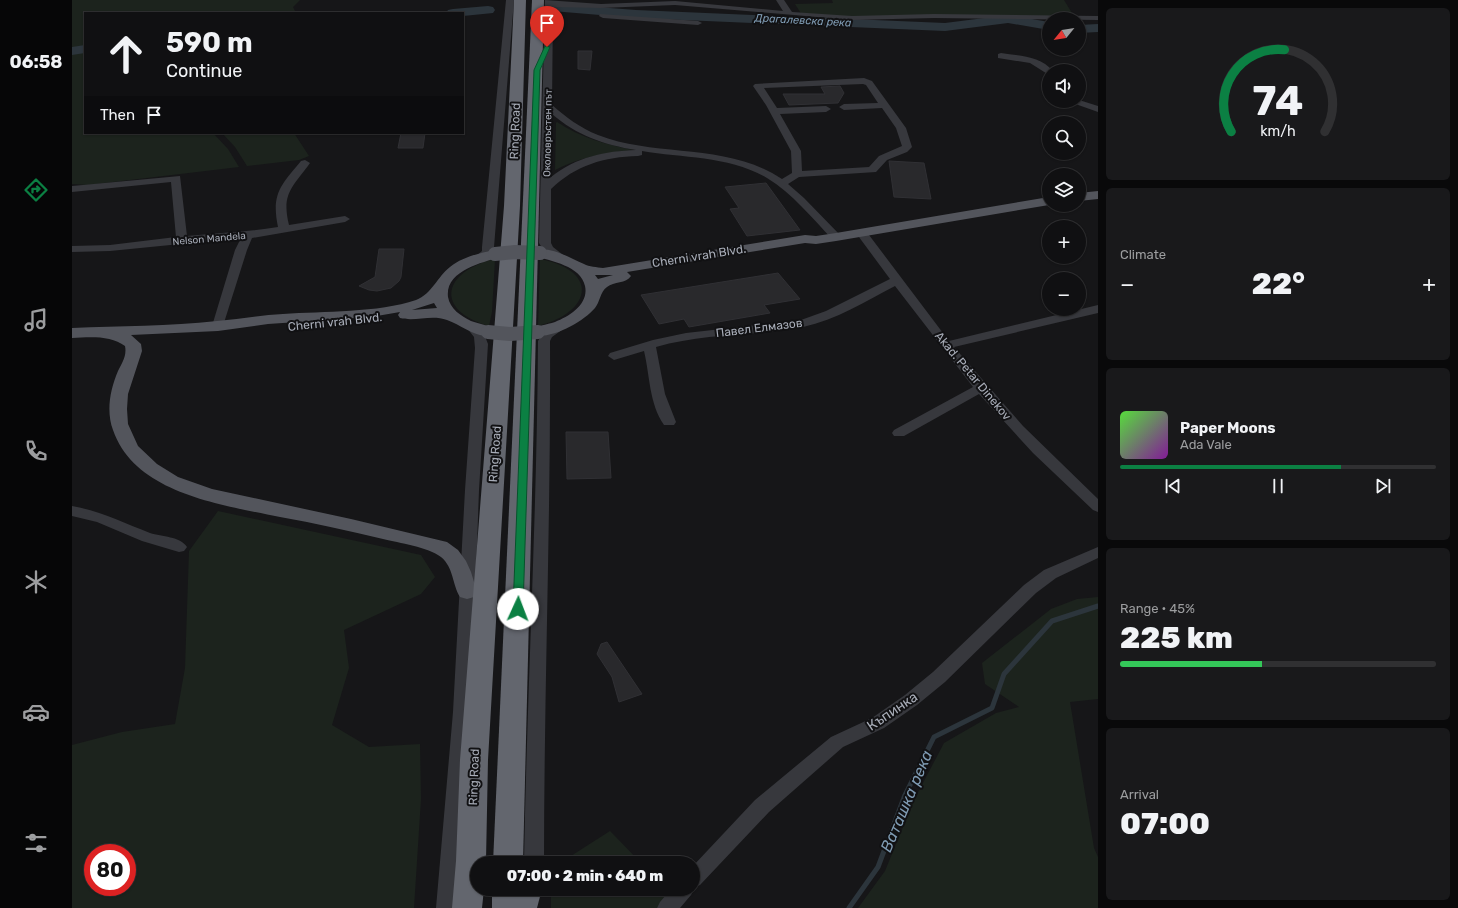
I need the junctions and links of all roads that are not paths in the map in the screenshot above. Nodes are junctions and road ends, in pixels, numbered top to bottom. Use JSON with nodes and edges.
{"nodes":[{"id":1,"x":510,"y":0,"type":"edge"},
{"id":2,"x":520,"y":0,"type":"edge"},
{"id":3,"x":736,"y":0,"type":"edge"},
{"id":4,"x":780,"y":0,"type":"edge"},
{"id":5,"x":545,"y":1,"type":"edge"},
{"id":6,"x":702,"y":3,"type":"edge"},
{"id":7,"x":610,"y":10,"type":"junction"},
{"id":8,"x":740,"y":10,"type":"junction"},
{"id":9,"x":789,"y":14,"type":"junction"},
{"id":10,"x":519,"y":17,"type":"junction"},
{"id":11,"x":1098,"y":18,"type":"edge"},
{"id":12,"x":698,"y":23,"type":"dead end"},
{"id":13,"x":507,"y":42,"type":"junction"},
{"id":14,"x":547,"y":47,"type":"junction"},
{"id":15,"x":1001,"y":56,"type":"dead end"},
{"id":16,"x":1042,"y":65,"type":"edge"},
{"id":17,"x":527,"y":69,"type":"junction"},
{"id":18,"x":885,"y":105,"type":"junction"},
{"id":19,"x":1086,"y":105,"type":"edge"},
{"id":20,"x":548,"y":106,"type":"junction"},
{"id":21,"x":844,"y":107,"type":"dead end"},
{"id":22,"x":826,"y":109,"type":"dead end"},
{"id":23,"x":1098,"y":109,"type":"edge"},
{"id":24,"x":774,"y":111,"type":"junction"},
{"id":25,"x":697,"y":154,"type":"junction"},
{"id":26,"x":305,"y":164,"type":"dead end"},
{"id":27,"x":797,"y":174,"type":"junction"},
{"id":28,"x":782,"y":183,"type":"junction"},
{"id":29,"x":546,"y":188,"type":"junction"},
{"id":30,"x":72,"y":189,"type":"edge"},
{"id":31,"x":1098,"y":195,"type":"edge"},
{"id":32,"x":1086,"y":196,"type":"edge"},
{"id":33,"x":1042,"y":202,"type":"edge"},
{"id":34,"x":345,"y":219,"type":"dead end"},
{"id":35,"x":284,"y":228,"type":"junction"},
{"id":36,"x":862,"y":233,"type":"junction"},
{"id":37,"x":248,"y":235,"type":"junction"},
{"id":38,"x":836,"y":237,"type":"junction"},
{"id":39,"x":182,"y":239,"type":"junction"},
{"id":40,"x":816,"y":240,"type":"junction"},
{"id":41,"x":72,"y":249,"type":"edge"},
{"id":42,"x":488,"y":255,"type":"junction"},
{"id":43,"x":561,"y":258,"type":"junction"},
{"id":44,"x":582,"y":269,"type":"junction"},
{"id":45,"x":898,"y":280,"type":"junction"},
{"id":46,"x":440,"y":288,"type":"junction"},
{"id":47,"x":595,"y":291,"type":"junction"},
{"id":48,"x":1098,"y":309,"type":"edge"},
{"id":49,"x":451,"y":316,"type":"junction"},
{"id":50,"x":218,"y":326,"type":"junction"},
{"id":51,"x":560,"y":327,"type":"junction"},
{"id":52,"x":481,"y":330,"type":"junction"},
{"id":53,"x":95,"y":332,"type":"junction"},
{"id":54,"x":72,"y":333,"type":"edge"},
{"id":55,"x":946,"y":345,"type":"junction"},
{"id":56,"x":649,"y":346,"type":"junction"},
{"id":57,"x":614,"y":356,"type":"dead end"},
{"id":58,"x":981,"y":388,"type":"junction"},
{"id":59,"x":669,"y":422,"type":"dead end"},
{"id":60,"x":899,"y":433,"type":"dead end"},
{"id":61,"x":1098,"y":507,"type":"edge"},
{"id":62,"x":72,"y":511,"type":"edge"},
{"id":63,"x":179,"y":547,"type":"dead end"},
{"id":64,"x":1098,"y":552,"type":"edge"},
{"id":65,"x":467,"y":592,"type":"junction"},
{"id":66,"x":462,"y":712,"type":"junction"},
{"id":67,"x":474,"y":760,"type":"junction"},
{"id":68,"x":508,"y":856,"type":"edge"},
{"id":69,"x":534,"y":856,"type":"edge"},
{"id":70,"x":700,"y":872,"type":"edge"},
{"id":71,"x":508,"y":896,"type":"edge"},
{"id":72,"x":525,"y":896,"type":"edge"},
{"id":73,"x":534,"y":896,"type":"edge"},
{"id":74,"x":678,"y":896,"type":"edge"},
{"id":75,"x":446,"y":908,"type":"edge"},
{"id":76,"x":467,"y":908,"type":"edge"},
{"id":77,"x":507,"y":908,"type":"edge"},
{"id":78,"x":522,"y":908,"type":"edge"},
{"id":79,"x":534,"y":908,"type":"edge"},
{"id":80,"x":667,"y":908,"type":"edge"}],
"edges":[{"from":1,"to":13,"type":"street"},
{"from":2,"to":10,"type":"highway","name":"Ring Road"},
{"from":3,"to":8,"type":"street"},
{"from":4,"to":9,"type":"street"},
{"from":5,"to":7,"type":"street"},
{"from":5,"to":14,"type":"street","name":"Околовръстен път"},
{"from":5,"to":17,"type":"highway","name":"Ring Road"},
{"from":6,"to":7,"type":"street"},
{"from":6,"to":8,"type":"street"},
{"from":7,"to":12,"type":"street"},
{"from":8,"to":9,"type":"street"},
{"from":9,"to":11,"type":"street"},
{"from":10,"to":13,"type":"highway"},
{"from":10,"to":17,"type":"highway","name":"Ring Road"},
{"from":13,"to":17,"type":"highway"},
{"from":13,"to":42,"type":"street"},
{"from":14,"to":17,"type":"highway"},
{"from":14,"to":20,"type":"street","name":"Околовръстен път"},
{"from":15,"to":16,"type":"street"},
{"from":17,"to":67,"type":"highway","name":"Ring Road"},
{"from":17,"to":68,"type":"highway","name":"Ring Road"},
{"from":18,"to":21,"type":"street"},
{"from":18,"to":24,"type":"street"},
{"from":18,"to":27,"type":"street"},
{"from":19,"to":23,"type":"street"},
{"from":20,"to":25,"type":"street"},
{"from":20,"to":29,"type":"street","name":"Околовръстен път"},
{"from":22,"to":24,"type":"street"},
{"from":24,"to":27,"type":"street"},
{"from":25,"to":28,"type":"street"},
{"from":25,"to":29,"type":"street"},
{"from":26,"to":35,"type":"street"},
{"from":27,"to":28,"type":"street"},
{"from":28,"to":38,"type":"street"},
{"from":29,"to":43,"type":"street","name":"Околовръстен път"},
{"from":30,"to":39,"type":"street"},
{"from":31,"to":32,"type":"main road"},
{"from":33,"to":36,"type":"main road","name":"Cherni vrah Blvd."},
{"from":34,"to":35,"type":"street","name":"Nelson Mandela"},
{"from":35,"to":37,"type":"street","name":"Nelson Mandela"},
{"from":36,"to":38,"type":"main road","name":"Cherni vrah Blvd."},
{"from":36,"to":45,"type":"street","name":"Akad. Petar Dinekov"},
{"from":37,"to":39,"type":"street","name":"Nelson Mandela"},
{"from":37,"to":50,"type":"street"},
{"from":38,"to":40,"type":"main road","name":"Cherni vrah Blvd."},
{"from":39,"to":41,"type":"street","name":"Nelson Mandela"},
{"from":40,"to":44,"type":"main road","name":"Cherni vrah Blvd."},
{"from":40,"to":47,"type":"main road","name":"Cherni vrah Blvd."},
{"from":42,"to":43,"type":"main road","name":"Cherni vrah Blvd.","bridge":true},
{"from":42,"to":46,"type":"main road","name":"Cherni vrah Blvd."},
{"from":43,"to":44,"type":"main road","name":"Cherni vrah Blvd."},
{"from":44,"to":47,"type":"main road"},
{"from":45,"to":55,"type":"street","name":"Akad. Petar Dinekov"},
{"from":45,"to":56,"type":"street","name":"Павел Елмазов"},
{"from":46,"to":49,"type":"main road"},
{"from":46,"to":50,"type":"main road","name":"Cherni vrah Blvd."},
{"from":47,"to":51,"type":"main road"},
{"from":48,"to":55,"type":"street"},
{"from":49,"to":50,"type":"main road","name":"Cherni vrah Blvd."},
{"from":49,"to":52,"type":"main road"},
{"from":50,"to":53,"type":"main road","name":"Cherni vrah Blvd."},
{"from":51,"to":52,"type":"main road","bridge":true},
{"from":51,"to":69,"type":"street"},
{"from":52,"to":65,"type":"street","name":"Ring Road"},
{"from":53,"to":54,"type":"main road","name":"Cherni vrah Blvd."},
{"from":53,"to":65,"type":"main road"},
{"from":55,"to":58,"type":"street","name":"Akad. Petar Dinekov"},
{"from":56,"to":57,"type":"street","name":"Павел Елмазов"},
{"from":56,"to":59,"type":"street"},
{"from":58,"to":60,"type":"street"},
{"from":58,"to":61,"type":"street","name":"Akad. Petar Dinekov"},
{"from":62,"to":63,"type":"street"},
{"from":64,"to":70,"type":"street","name":"Къпинка"},
{"from":65,"to":66,"type":"street","name":"Ring Road"},
{"from":66,"to":67,"type":"highway"},
{"from":66,"to":75,"type":"street","name":"Ring Road"},
{"from":67,"to":76,"type":"highway","name":"Ring Road"},
{"from":71,"to":77,"type":"highway"},
{"from":72,"to":78,"type":"highway"},
{"from":73,"to":79,"type":"street"},
{"from":74,"to":80,"type":"street"}]}
